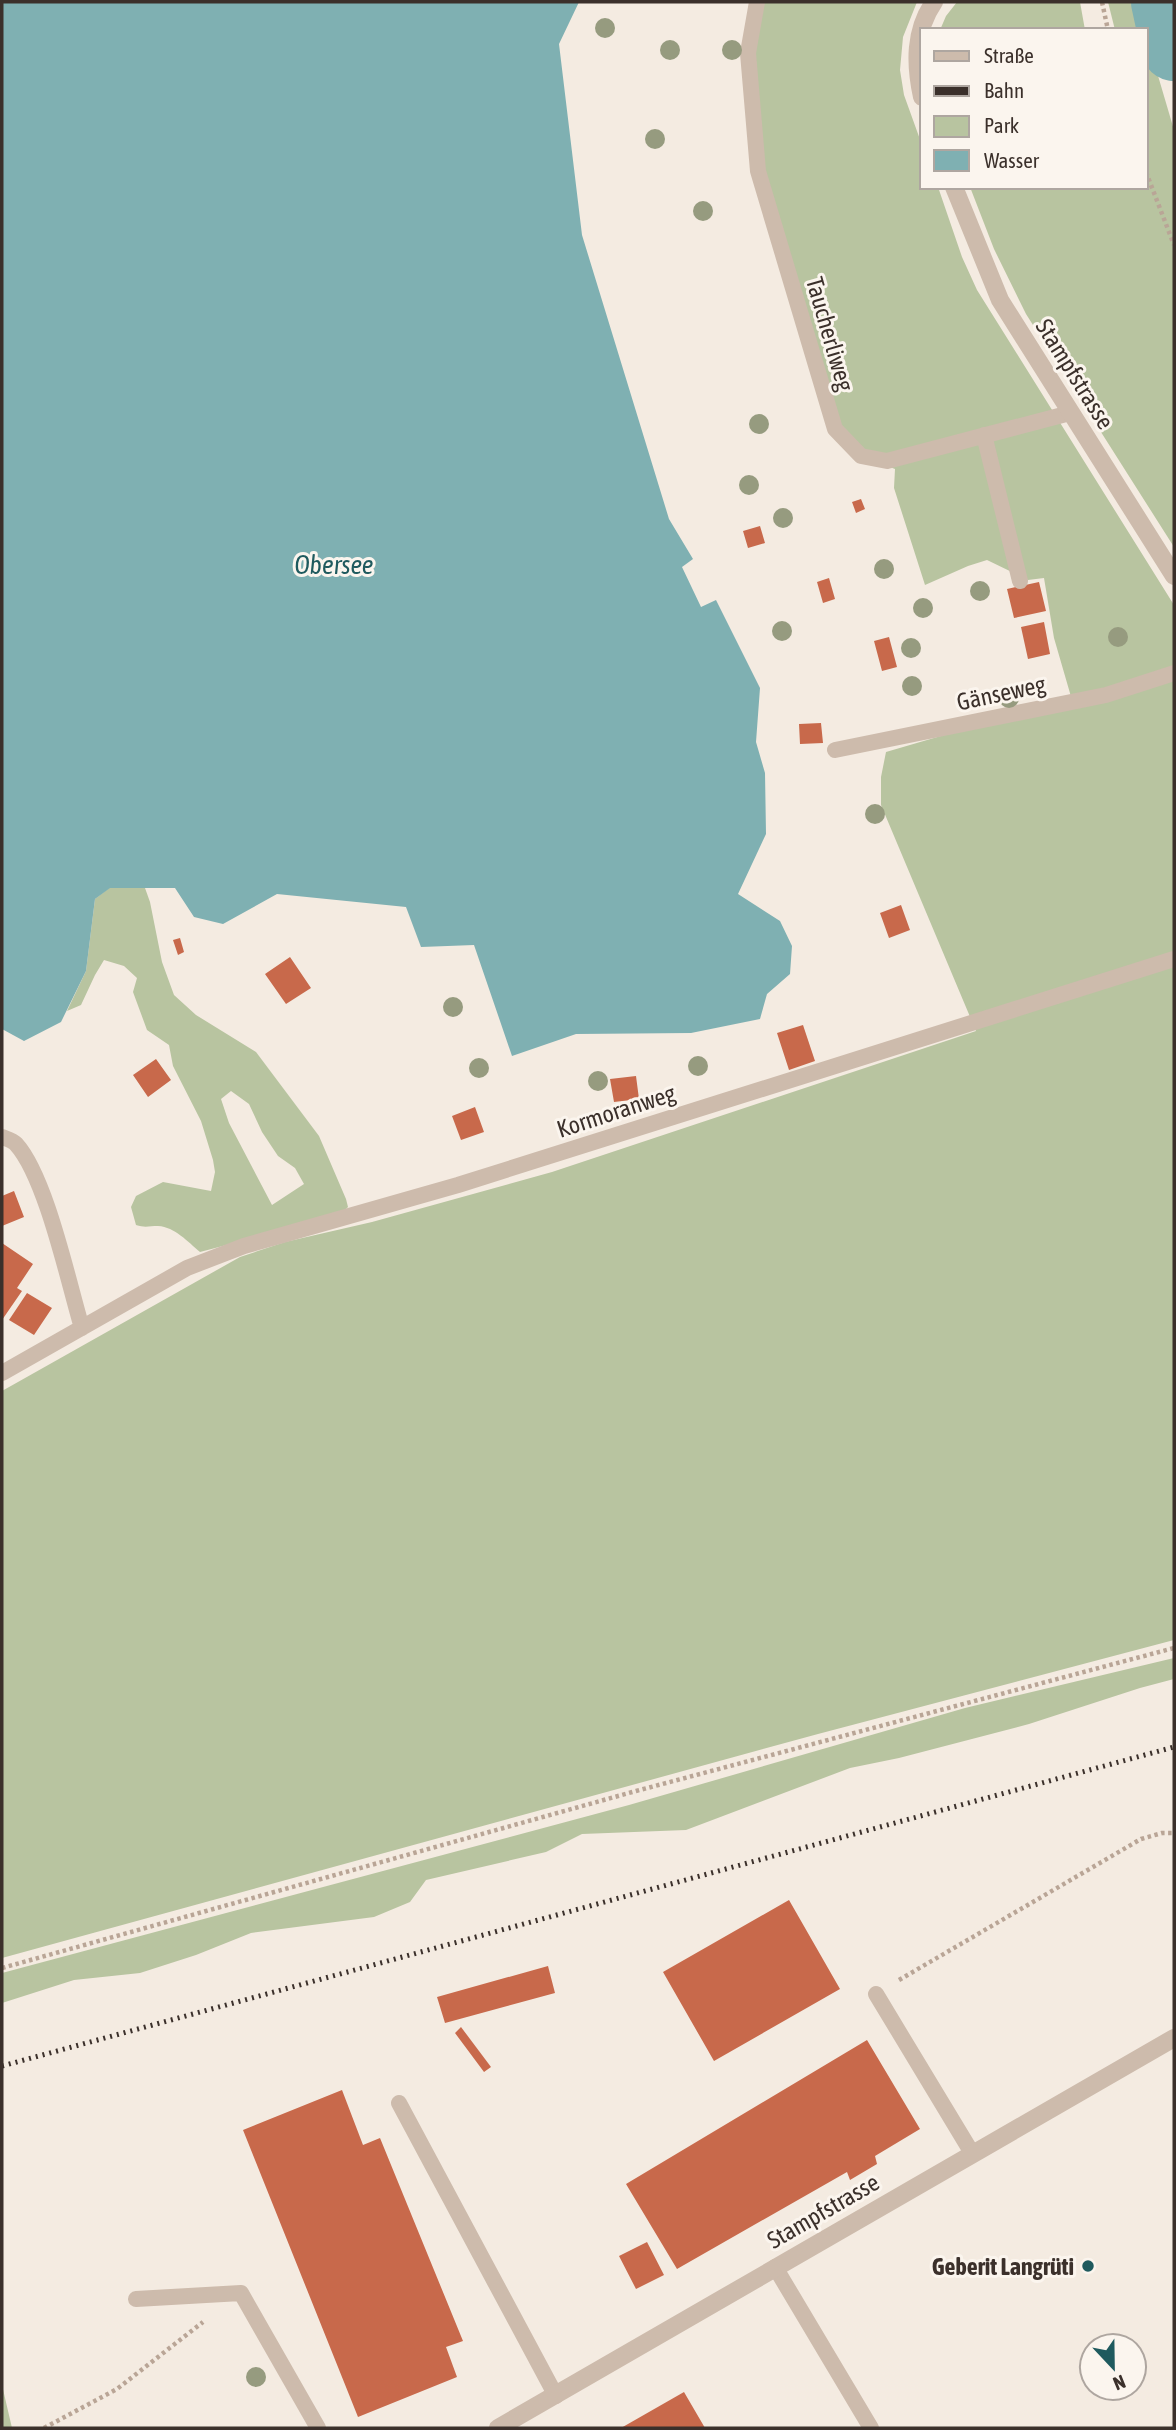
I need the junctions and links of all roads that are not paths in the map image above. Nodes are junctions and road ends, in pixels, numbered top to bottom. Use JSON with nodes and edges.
{"nodes":[{"id":1,"x":757,"y":2,"type":"edge"},
{"id":2,"x":934,"y":2,"type":"edge"},
{"id":3,"x":921,"y":28,"type":"edge"},
{"id":4,"x":920,"y":32,"type":"edge"},
{"id":5,"x":920,"y":76,"type":"edge"},
{"id":6,"x":955,"y":189,"type":"edge"},
{"id":7,"x":1070,"y":412,"type":"junction"},
{"id":8,"x":984,"y":435,"type":"junction"},
{"id":9,"x":1174,"y":576,"type":"edge"},
{"id":10,"x":1020,"y":581,"type":"dead end"},
{"id":11,"x":1174,"y":673,"type":"edge"},
{"id":12,"x":835,"y":750,"type":"dead end"},
{"id":13,"x":1174,"y":959,"type":"edge"},
{"id":14,"x":2,"y":1137,"type":"edge"},
{"id":15,"x":82,"y":1328,"type":"junction"},
{"id":16,"x":2,"y":1373,"type":"edge"},
{"id":17,"x":876,"y":1994,"type":"road end"},
{"id":18,"x":1174,"y":2038,"type":"edge"},
{"id":19,"x":399,"y":2103,"type":"dead end"},
{"id":20,"x":972,"y":2153,"type":"junction"},
{"id":21,"x":775,"y":2267,"type":"junction"},
{"id":22,"x":136,"y":2299,"type":"dead end"},
{"id":23,"x":555,"y":2396,"type":"junction"},
{"id":24,"x":318,"y":2428,"type":"edge"},
{"id":25,"x":498,"y":2428,"type":"edge"},
{"id":26,"x":871,"y":2428,"type":"edge"}],
"edges":[{"from":1,"to":8,"type":"lane","name":"Taucherliweg"},
{"from":2,"to":3,"type":"street"},
{"from":4,"to":5,"type":"street"},
{"from":6,"to":7,"type":"street","name":"Stampfstrasse"},
{"from":7,"to":8,"type":"lane","name":"Taucherliweg"},
{"from":7,"to":9,"type":"street","name":"Stampfstrasse"},
{"from":8,"to":10,"type":"lane"},
{"from":11,"to":12,"type":"lane","name":"Gänseweg"},
{"from":13,"to":15,"type":"lane","name":"Kormoranweg"},
{"from":14,"to":15,"type":"lane"},
{"from":15,"to":16,"type":"lane","name":"Kormoranweg"},
{"from":17,"to":20,"type":"lane"},
{"from":18,"to":20,"type":"street","name":"Stampfstrasse"},
{"from":19,"to":23,"type":"lane"},
{"from":20,"to":21,"type":"street","name":"Stampfstrasse"},
{"from":21,"to":23,"type":"street","name":"Stampfstrasse"},
{"from":21,"to":26,"type":"lane"},
{"from":22,"to":24,"type":"lane"},
{"from":23,"to":25,"type":"street","name":"Stampfstrasse"}]}
